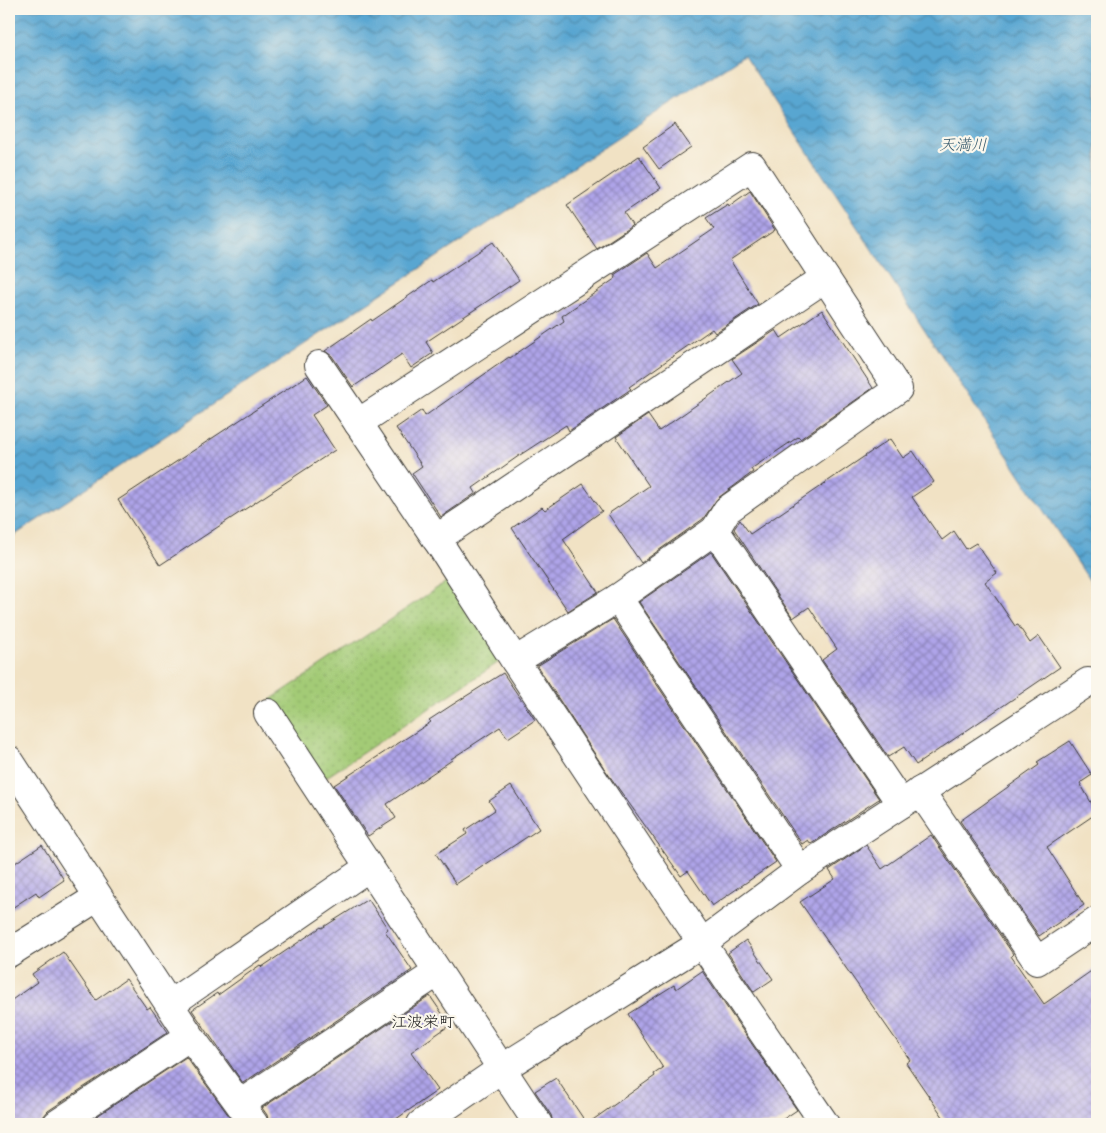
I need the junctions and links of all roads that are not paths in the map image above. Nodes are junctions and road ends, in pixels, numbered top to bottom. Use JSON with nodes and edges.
{"nodes":[{"id":1,"x":825,"y":278,"type":"junction"},
{"id":2,"x":319,"y":366,"type":"dead end"},
{"id":3,"x":358,"y":423,"type":"junction"},
{"id":4,"x":715,"y":530,"type":"junction"},
{"id":5,"x":436,"y":539,"type":"junction"},
{"id":6,"x":618,"y":598,"type":"junction"},
{"id":7,"x":514,"y":661,"type":"junction"},
{"id":8,"x":1088,"y":682,"type":"dead end"},
{"id":9,"x":268,"y":713,"type":"dead end"},
{"id":10,"x":9,"y":760,"type":"edge"},
{"id":11,"x":911,"y":798,"type":"junction"},
{"id":12,"x":369,"y":867,"type":"junction"},
{"id":13,"x":800,"y":870,"type":"junction"},
{"id":14,"x":98,"y":897,"type":"junction"},
{"id":15,"x":1097,"y":921,"type":"edge"},
{"id":16,"x":702,"y":943,"type":"junction"},
{"id":17,"x":9,"y":953,"type":"edge"},
{"id":18,"x":438,"y":972,"type":"junction"},
{"id":19,"x":170,"y":1004,"type":"junction"},
{"id":20,"x":190,"y":1036,"type":"junction"},
{"id":21,"x":501,"y":1069,"type":"junction"},
{"id":22,"x":247,"y":1114,"type":"edge"},
{"id":23,"x":57,"y":1124,"type":"edge"},
{"id":24,"x":421,"y":1124,"type":"edge"},
{"id":25,"x":538,"y":1124,"type":"edge"},
{"id":26,"x":825,"y":1124,"type":"edge"}],
"edges":[{"from":1,"to":3,"type":"street"},
{"from":1,"to":4,"type":"street"},
{"from":1,"to":5,"type":"street"},
{"from":2,"to":3,"type":"street"},
{"from":3,"to":5,"type":"street"},
{"from":4,"to":6,"type":"street"},
{"from":4,"to":11,"type":"street"},
{"from":5,"to":7,"type":"street"},
{"from":6,"to":7,"type":"street"},
{"from":6,"to":13,"type":"street"},
{"from":7,"to":16,"type":"street"},
{"from":8,"to":11,"type":"street"},
{"from":9,"to":12,"type":"street"},
{"from":10,"to":14,"type":"street"},
{"from":11,"to":13,"type":"street"},
{"from":11,"to":15,"type":"street"},
{"from":12,"to":18,"type":"street"},
{"from":12,"to":19,"type":"street"},
{"from":13,"to":16,"type":"street"},
{"from":14,"to":17,"type":"street"},
{"from":14,"to":19,"type":"street"},
{"from":16,"to":21,"type":"street"},
{"from":16,"to":26,"type":"street"},
{"from":18,"to":21,"type":"street"},
{"from":18,"to":22,"type":"street"},
{"from":19,"to":20,"type":"street"},
{"from":20,"to":22,"type":"street"},
{"from":20,"to":23,"type":"street"},
{"from":21,"to":24,"type":"street"},
{"from":21,"to":25,"type":"street"}]}
